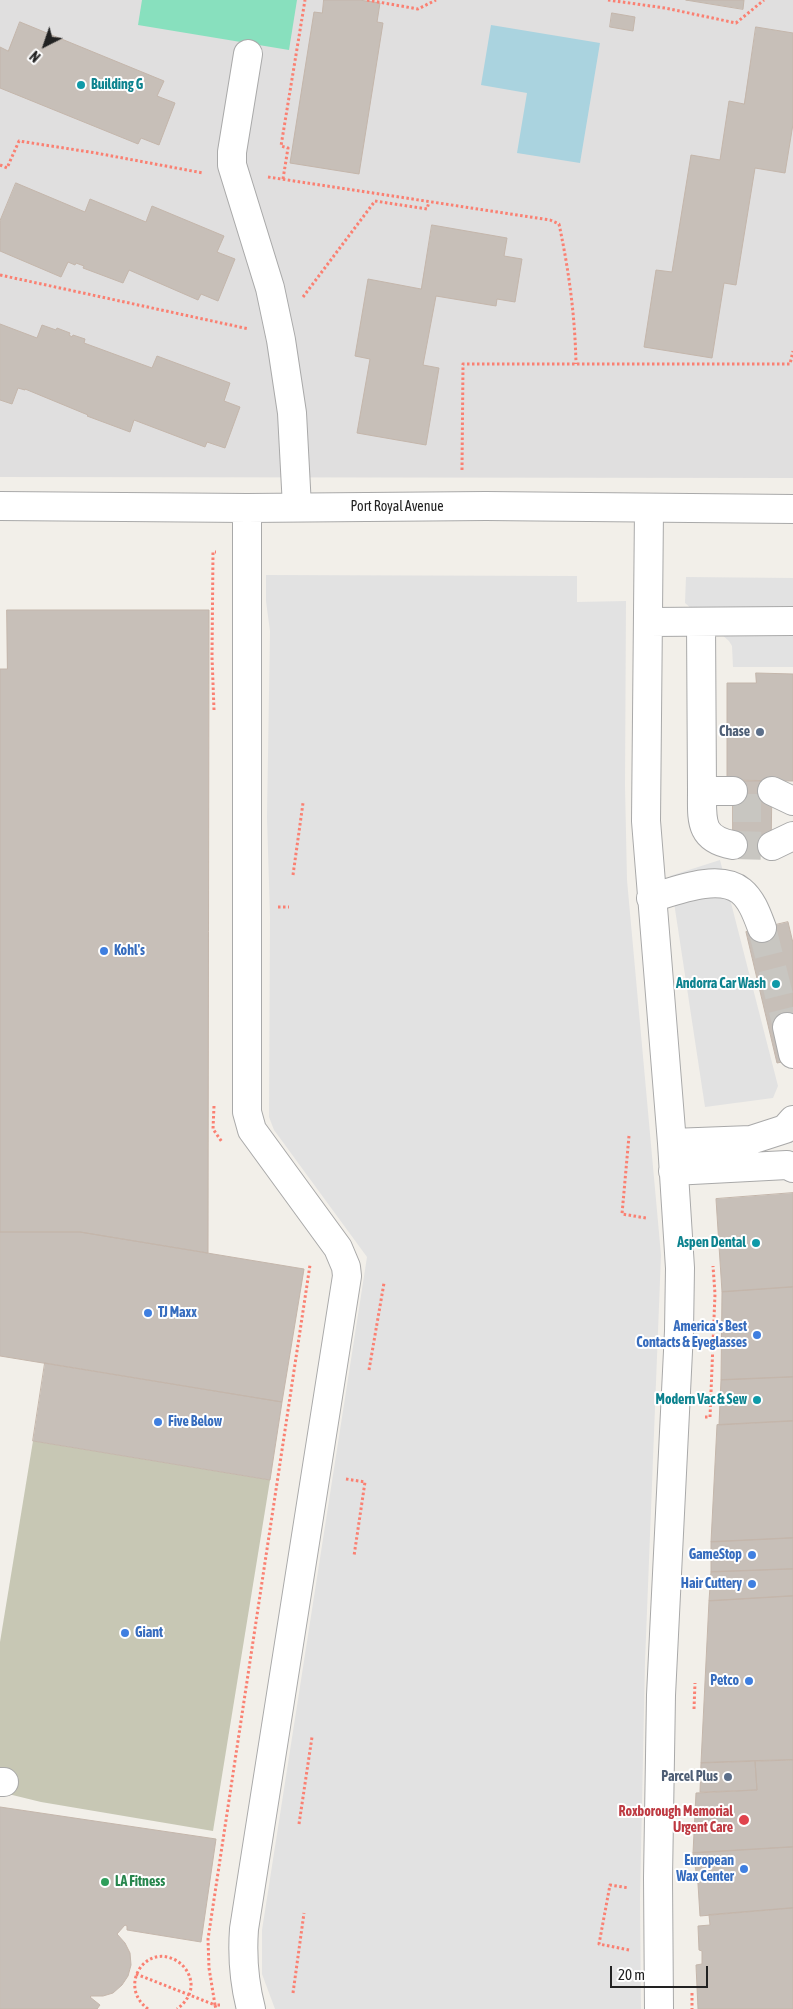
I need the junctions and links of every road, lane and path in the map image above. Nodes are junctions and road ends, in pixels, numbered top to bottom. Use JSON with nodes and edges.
{"nodes":[{"id":1,"x":305,"y":0,"type":"edge"},
{"id":2,"x":367,"y":0,"type":"edge"},
{"id":3,"x":436,"y":0,"type":"edge"},
{"id":4,"x":608,"y":0,"type":"edge"},
{"id":5,"x":764,"y":0,"type":"edge"},
{"id":6,"x":248,"y":54,"type":"dead end"},
{"id":7,"x":0,"y":165,"type":"edge"},
{"id":8,"x":209,"y":174,"type":"dead end"},
{"id":9,"x":267,"y":177,"type":"dead end"},
{"id":10,"x":283,"y":179,"type":"junction"},
{"id":11,"x":376,"y":193,"type":"junction"},
{"id":12,"x":375,"y":201,"type":"junction"},
{"id":13,"x":429,"y":201,"type":"junction"},
{"id":14,"x":0,"y":275,"type":"edge"},
{"id":15,"x":302,"y":299,"type":"dead end"},
{"id":16,"x":258,"y":331,"type":"dead end"},
{"id":17,"x":793,"y":351,"type":"edge"},
{"id":18,"x":576,"y":364,"type":"junction"},
{"id":19,"x":792,"y":366,"type":"edge"},
{"id":20,"x":462,"y":470,"type":"dead end"},
{"id":21,"x":0,"y":506,"type":"edge"},
{"id":22,"x":297,"y":507,"type":"junction"},
{"id":23,"x":247,"y":508,"type":"junction"},
{"id":24,"x":649,"y":509,"type":"junction"},
{"id":25,"x":793,"y":509,"type":"edge"},
{"id":26,"x":247,"y":553,"type":"junction"},
{"id":27,"x":793,"y":621,"type":"edge"},
{"id":28,"x":649,"y":622,"type":"junction"},
{"id":29,"x":701,"y":622,"type":"junction"},
{"id":30,"x":214,"y":715,"type":"dead end"},
{"id":31,"x":303,"y":803,"type":"dead end"},
{"id":32,"x":703,"y":808,"type":"junction"},
{"id":33,"x":293,"y":875,"type":"dead end"},
{"id":34,"x":651,"y":898,"type":"junction"},
{"id":35,"x":762,"y":928,"type":"tunnel mouth"},
{"id":36,"x":787,"y":1027,"type":"tunnel mouth"},
{"id":37,"x":793,"y":1054,"type":"edge"},
{"id":38,"x":214,"y":1100,"type":"dead end"},
{"id":39,"x":793,"y":1120,"type":"edge"},
{"id":40,"x":629,"y":1136,"type":"dead end"},
{"id":41,"x":672,"y":1143,"type":"junction"},
{"id":42,"x":224,"y":1145,"type":"dead end"},
{"id":43,"x":793,"y":1168,"type":"edge"},
{"id":44,"x":673,"y":1171,"type":"junction"},
{"id":45,"x":649,"y":1219,"type":"dead end"},
{"id":46,"x":305,"y":1257,"type":"dead end"},
{"id":47,"x":384,"y":1283,"type":"dead end"},
{"id":48,"x":369,"y":1370,"type":"dead end"},
{"id":49,"x":317,"y":1474,"type":"junction"},
{"id":50,"x":354,"y":1556,"type":"dead end"},
{"id":51,"x":312,"y":1737,"type":"dead end"},
{"id":52,"x":299,"y":1824,"type":"dead end"},
{"id":53,"x":633,"y":1889,"type":"dead end"},
{"id":54,"x":304,"y":1913,"type":"dead end"},
{"id":55,"x":637,"y":1952,"type":"dead end"},
{"id":56,"x":136,"y":1974,"type":"junction"},
{"id":57,"x":293,"y":1993,"type":"dead end"},
{"id":58,"x":189,"y":1996,"type":"junction"},
{"id":59,"x":223,"y":2004,"type":"dead end"},
{"id":60,"x":216,"y":2007,"type":"edge"},
{"id":61,"x":148,"y":2009,"type":"edge"},
{"id":62,"x":177,"y":2009,"type":"edge"},
{"id":63,"x":250,"y":2009,"type":"edge"},
{"id":64,"x":659,"y":2009,"type":"edge"}],
"edges":[{"from":1,"to":10,"type":"path"},
{"from":2,"to":3,"type":"path"},
{"from":4,"to":5,"type":"path"},
{"from":6,"to":22,"type":"street"},
{"from":7,"to":8,"type":"path"},
{"from":9,"to":10,"type":"path"},
{"from":10,"to":11,"type":"path"},
{"from":11,"to":12,"type":"path"},
{"from":11,"to":13,"type":"path"},
{"from":12,"to":13,"type":"path"},
{"from":12,"to":15,"type":"path"},
{"from":13,"to":18,"type":"path"},
{"from":14,"to":16,"type":"path"},
{"from":17,"to":19,"type":"path"},
{"from":18,"to":19,"type":"path"},
{"from":18,"to":20,"type":"path"},
{"from":21,"to":23,"type":"street","name":"Port Royal Avenue"},
{"from":22,"to":23,"type":"street","name":"Port Royal Avenue"},
{"from":22,"to":24,"type":"street","name":"Port Royal Avenue"},
{"from":23,"to":26,"type":"street"},
{"from":24,"to":25,"type":"street","name":"Port Royal Avenue"},
{"from":24,"to":28,"type":"street"},
{"from":26,"to":30,"type":"path"},
{"from":26,"to":49,"type":"street"},
{"from":27,"to":29,"type":"street"},
{"from":28,"to":29,"type":"street"},
{"from":28,"to":34,"type":"street"},
{"from":29,"to":32,"type":"street"},
{"from":31,"to":33,"type":"path"},
{"from":32,"to":32,"type":"street"},
{"from":34,"to":35,"type":"street"},
{"from":34,"to":41,"type":"street"},
{"from":36,"to":37,"type":"street"},
{"from":38,"to":42,"type":"path"},
{"from":39,"to":41,"type":"street"},
{"from":40,"to":45,"type":"path"},
{"from":41,"to":44,"type":"street"},
{"from":43,"to":44,"type":"street"},
{"from":44,"to":64,"type":"street"},
{"from":46,"to":60,"type":"path"},
{"from":47,"to":48,"type":"path"},
{"from":49,"to":50,"type":"path"},
{"from":49,"to":63,"type":"street"},
{"from":51,"to":52,"type":"path"},
{"from":53,"to":55,"type":"path"},
{"from":54,"to":57,"type":"path"},
{"from":56,"to":58,"type":"path"},
{"from":56,"to":58,"type":"path"},
{"from":56,"to":61,"type":"path"},
{"from":58,"to":60,"type":"path"},
{"from":58,"to":62,"type":"path"},
{"from":59,"to":60,"type":"path"}]}
